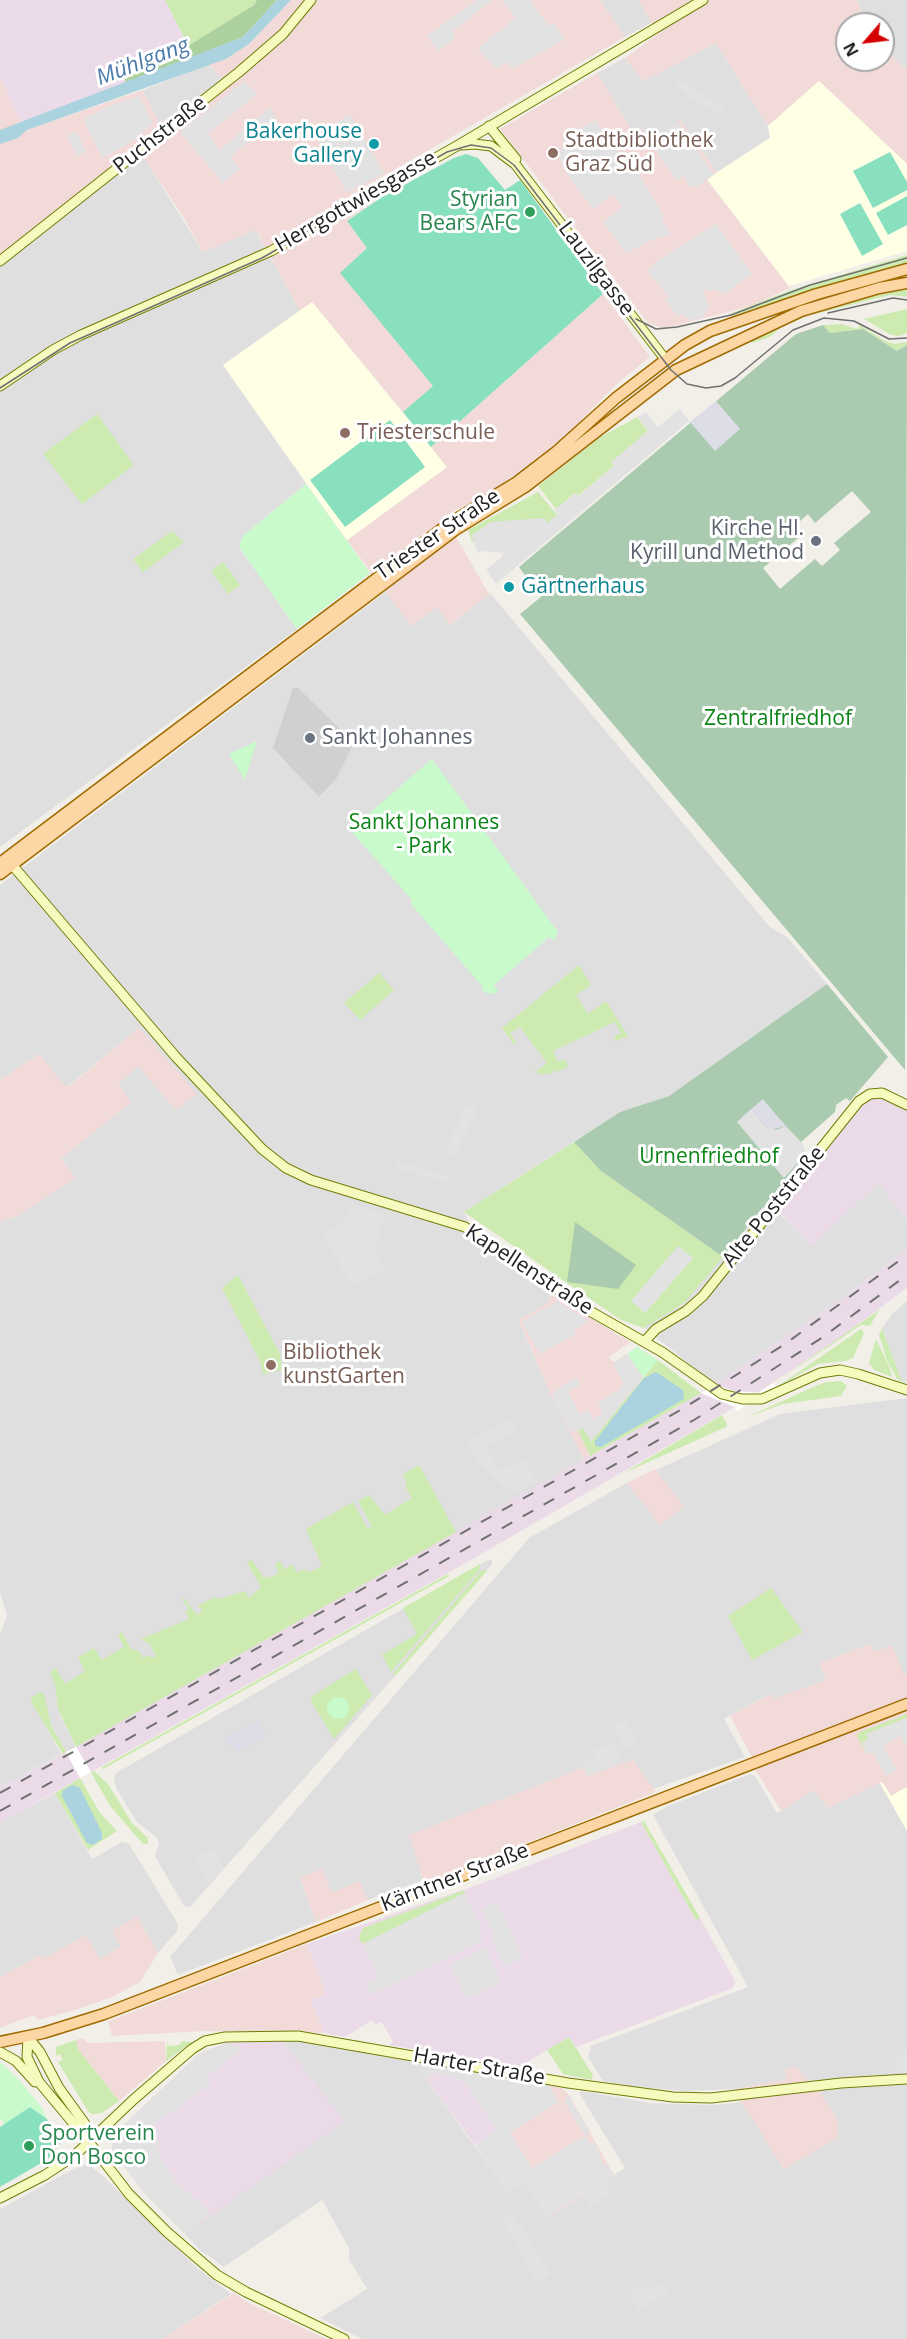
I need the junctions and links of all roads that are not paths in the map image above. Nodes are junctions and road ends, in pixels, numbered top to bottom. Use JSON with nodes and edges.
{"nodes":[{"id":1,"x":311,"y":0,"type":"edge"},
{"id":2,"x":703,"y":0,"type":"edge"},
{"id":3,"x":489,"y":126,"type":"junction"},
{"id":4,"x":483,"y":144,"type":"junction"},
{"id":5,"x":454,"y":147,"type":"junction"},
{"id":6,"x":527,"y":177,"type":"junction"},
{"id":7,"x":0,"y":261,"type":"edge"},
{"id":8,"x":907,"y":269,"type":"edge"},
{"id":9,"x":907,"y":283,"type":"edge"},
{"id":10,"x":665,"y":359,"type":"junction"},
{"id":11,"x":0,"y":386,"type":"edge"},
{"id":12,"x":6,"y":862,"type":"edge"},
{"id":13,"x":0,"y":874,"type":"edge"},
{"id":14,"x":907,"y":1105,"type":"edge"},
{"id":15,"x":644,"y":1342,"type":"junction"},
{"id":16,"x":907,"y":1390,"type":"edge"},
{"id":17,"x":907,"y":1704,"type":"edge"},
{"id":18,"x":28,"y":2037,"type":"junction"},
{"id":19,"x":0,"y":2042,"type":"edge"},
{"id":20,"x":0,"y":2052,"type":"edge"},
{"id":21,"x":907,"y":2079,"type":"edge"},
{"id":22,"x":46,"y":2092,"type":"junction"},
{"id":23,"x":89,"y":2142,"type":"junction"},
{"id":24,"x":0,"y":2198,"type":"edge"},
{"id":25,"x":344,"y":2339,"type":"edge"}],
"edges":[{"from":1,"to":7,"type":"main road","name":"Puchstraße"},
{"from":2,"to":3,"type":"main road","name":"Herrgottwiesgasse"},
{"from":3,"to":4,"type":"main road"},
{"from":3,"to":5,"type":"main road","name":"Herrgottwiesgasse"},
{"from":3,"to":6,"type":"main road","name":"Lauzilgasse"},
{"from":4,"to":5,"type":"main road"},
{"from":4,"to":6,"type":"main road","name":"Lauzilgasse"},
{"from":5,"to":11,"type":"main road","name":"Herrgottwiesgasse"},
{"from":6,"to":10,"type":"main road","name":"Lauzilgasse"},
{"from":8,"to":10,"type":"main road","name":"Triester Straße"},
{"from":9,"to":12,"type":"main road","name":"Triester Straße"},
{"from":10,"to":12,"type":"main road","name":"Triester Straße"},
{"from":12,"to":13,"type":"main road","name":"Triester Straße"},
{"from":12,"to":15,"type":"main road","name":"Kapellenstraße"},
{"from":14,"to":15,"type":"main road","name":"Alte Poststraße"},
{"from":15,"to":16,"type":"main road","name":"Kapellenstraße"},
{"from":17,"to":18,"type":"main road","name":"Kärntner Straße"},
{"from":18,"to":19,"type":"main road","name":"Kärntner Straße"},
{"from":18,"to":22,"type":"main road"},
{"from":18,"to":23,"type":"main road"},
{"from":20,"to":22,"type":"main road"},
{"from":21,"to":23,"type":"main road","name":"Harter Straße"},
{"from":22,"to":23,"type":"main road"},
{"from":23,"to":24,"type":"main road"},
{"from":23,"to":25,"type":"main road"}]}
